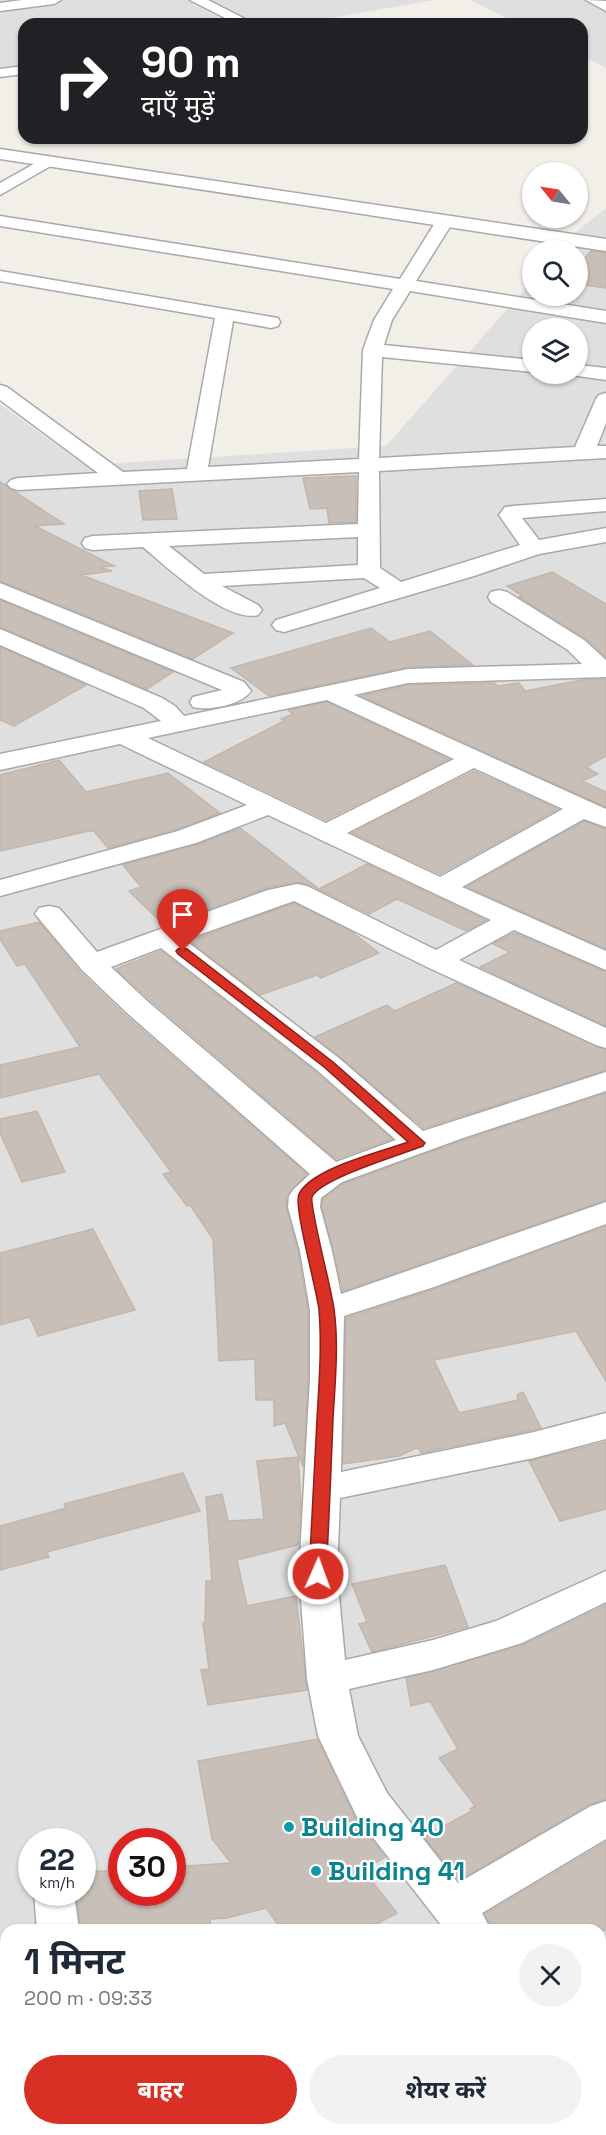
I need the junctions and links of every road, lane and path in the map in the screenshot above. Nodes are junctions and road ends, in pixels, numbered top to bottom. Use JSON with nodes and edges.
{"nodes":[{"id":1,"x":54,"y":0,"type":"edge"},
{"id":2,"x":197,"y":0,"type":"edge"},
{"id":3,"x":594,"y":0,"type":"edge"},
{"id":4,"x":0,"y":7,"type":"edge"},
{"id":5,"x":606,"y":7,"type":"edge"},
{"id":6,"x":236,"y":18,"type":"edge"},
{"id":7,"x":18,"y":71,"type":"edge"},
{"id":8,"x":0,"y":73,"type":"edge"},
{"id":9,"x":0,"y":154,"type":"edge"},
{"id":10,"x":48,"y":161,"type":"junction"},
{"id":11,"x":0,"y":190,"type":"edge"},
{"id":12,"x":0,"y":220,"type":"edge"},
{"id":13,"x":444,"y":222,"type":"junction"},
{"id":14,"x":606,"y":245,"type":"edge"},
{"id":15,"x":0,"y":276,"type":"edge"},
{"id":16,"x":404,"y":286,"type":"junction"},
{"id":17,"x":225,"y":314,"type":"junction"},
{"id":18,"x":606,"y":317,"type":"edge"},
{"id":19,"x":271,"y":322,"type":"dead end"},
{"id":20,"x":373,"y":350,"type":"junction"},
{"id":21,"x":522,"y":365,"type":"edge"},
{"id":22,"x":588,"y":372,"type":"edge"},
{"id":23,"x":606,"y":374,"type":"edge"},
{"id":24,"x":1,"y":392,"type":"edge"},
{"id":25,"x":606,"y":399,"type":"edge"},
{"id":26,"x":606,"y":452,"type":"edge"},
{"id":27,"x":583,"y":454,"type":"junction"},
{"id":28,"x":369,"y":465,"type":"junction"},
{"id":29,"x":196,"y":475,"type":"junction"},
{"id":30,"x":120,"y":480,"type":"junction"},
{"id":31,"x":18,"y":484,"type":"dead end"},
{"id":32,"x":606,"y":505,"type":"edge"},
{"id":33,"x":368,"y":530,"type":"junction"},
{"id":34,"x":606,"y":535,"type":"edge"},
{"id":35,"x":149,"y":541,"type":"junction"},
{"id":36,"x":93,"y":543,"type":"dead end"},
{"id":37,"x":534,"y":548,"type":"junction"},
{"id":38,"x":369,"y":571,"type":"junction"},
{"id":39,"x":198,"y":581,"type":"junction"},
{"id":40,"x":0,"y":590,"type":"edge"},
{"id":41,"x":398,"y":590,"type":"junction"},
{"id":42,"x":499,"y":597,"type":"dead end"},
{"id":43,"x":250,"y":610,"type":"dead end"},
{"id":44,"x":284,"y":625,"type":"dead end"},
{"id":45,"x":0,"y":636,"type":"edge"},
{"id":46,"x":604,"y":670,"type":"edge"},
{"id":47,"x":327,"y":692,"type":"junction"},
{"id":48,"x":172,"y":717,"type":"junction"},
{"id":49,"x":123,"y":736,"type":"junction"},
{"id":50,"x":4,"y":757,"type":"edge"},
{"id":51,"x":473,"y":759,"type":"junction"},
{"id":52,"x":269,"y":806,"type":"junction"},
{"id":53,"x":594,"y":814,"type":"edge"},
{"id":54,"x":325,"y":834,"type":"junction"},
{"id":55,"x":0,"y":888,"type":"edge"},
{"id":56,"x":441,"y":888,"type":"junction"},
{"id":57,"x":49,"y":914,"type":"dead end"},
{"id":58,"x":512,"y":920,"type":"junction"},
{"id":59,"x":165,"y":938,"type":"junction"},
{"id":60,"x":602,"y":954,"type":"edge"},
{"id":61,"x":436,"y":961,"type":"junction"},
{"id":62,"x":92,"y":964,"type":"junction"},
{"id":63,"x":606,"y":1039,"type":"edge"},
{"id":64,"x":606,"y":1081,"type":"edge"},
{"id":65,"x":418,"y":1143,"type":"junction"},
{"id":66,"x":331,"y":1175,"type":"junction"},
{"id":67,"x":606,"y":1212,"type":"edge"},
{"id":68,"x":327,"y":1310,"type":"junction"},
{"id":69,"x":606,"y":1426,"type":"edge"},
{"id":70,"x":321,"y":1489,"type":"junction"},
{"id":71,"x":606,"y":1585,"type":"edge"},
{"id":72,"x":327,"y":1679,"type":"junction"},
{"id":73,"x":606,"y":1818,"type":"edge"},
{"id":74,"x":461,"y":1919,"type":"edge"}],
"edges":[{"from":1,"to":4,"type":"street"},
{"from":2,"to":6,"type":"street"},
{"from":3,"to":5,"type":"street"},
{"from":7,"to":8,"type":"street"},
{"from":9,"to":10,"type":"street"},
{"from":10,"to":11,"type":"street"},
{"from":10,"to":13,"type":"street"},
{"from":12,"to":16,"type":"street"},
{"from":13,"to":14,"type":"street"},
{"from":13,"to":16,"type":"street"},
{"from":15,"to":17,"type":"street"},
{"from":16,"to":18,"type":"street"},
{"from":16,"to":20,"type":"street"},
{"from":17,"to":19,"type":"street"},
{"from":17,"to":29,"type":"street"},
{"from":20,"to":21,"type":"street"},
{"from":20,"to":28,"type":"street"},
{"from":22,"to":23,"type":"street"},
{"from":24,"to":30,"type":"street"},
{"from":25,"to":27,"type":"street"},
{"from":26,"to":27,"type":"street"},
{"from":27,"to":28,"type":"street"},
{"from":28,"to":29,"type":"street"},
{"from":28,"to":33,"type":"street"},
{"from":29,"to":30,"type":"street"},
{"from":30,"to":31,"type":"street"},
{"from":32,"to":37,"type":"street"},
{"from":33,"to":35,"type":"street"},
{"from":33,"to":38,"type":"street"},
{"from":34,"to":37,"type":"street"},
{"from":35,"to":36,"type":"street"},
{"from":35,"to":39,"type":"street"},
{"from":37,"to":41,"type":"street"},
{"from":38,"to":39,"type":"street"},
{"from":38,"to":41,"type":"street"},
{"from":39,"to":43,"type":"street"},
{"from":40,"to":48,"type":"street"},
{"from":41,"to":44,"type":"street"},
{"from":42,"to":46,"type":"street"},
{"from":45,"to":48,"type":"street"},
{"from":46,"to":47,"type":"street"},
{"from":47,"to":48,"type":"street"},
{"from":47,"to":51,"type":"street"},
{"from":48,"to":49,"type":"street"},
{"from":49,"to":50,"type":"street"},
{"from":49,"to":52,"type":"street"},
{"from":51,"to":53,"type":"street"},
{"from":51,"to":54,"type":"street"},
{"from":52,"to":54,"type":"street"},
{"from":52,"to":55,"type":"street"},
{"from":53,"to":56,"type":"street"},
{"from":54,"to":56,"type":"street"},
{"from":56,"to":58,"type":"street"},
{"from":57,"to":62,"type":"street"},
{"from":58,"to":60,"type":"street"},
{"from":58,"to":61,"type":"street"},
{"from":59,"to":61,"type":"street"},
{"from":59,"to":62,"type":"street"},
{"from":59,"to":65,"type":"street"},
{"from":61,"to":63,"type":"street"},
{"from":62,"to":66,"type":"street"},
{"from":64,"to":65,"type":"street"},
{"from":65,"to":66,"type":"street"},
{"from":66,"to":68,"type":"street"},
{"from":67,"to":68,"type":"street"},
{"from":68,"to":70,"type":"street"},
{"from":69,"to":70,"type":"street"},
{"from":70,"to":72,"type":"street"},
{"from":71,"to":72,"type":"street"},
{"from":72,"to":74,"type":"street"},
{"from":73,"to":74,"type":"street"}]}
